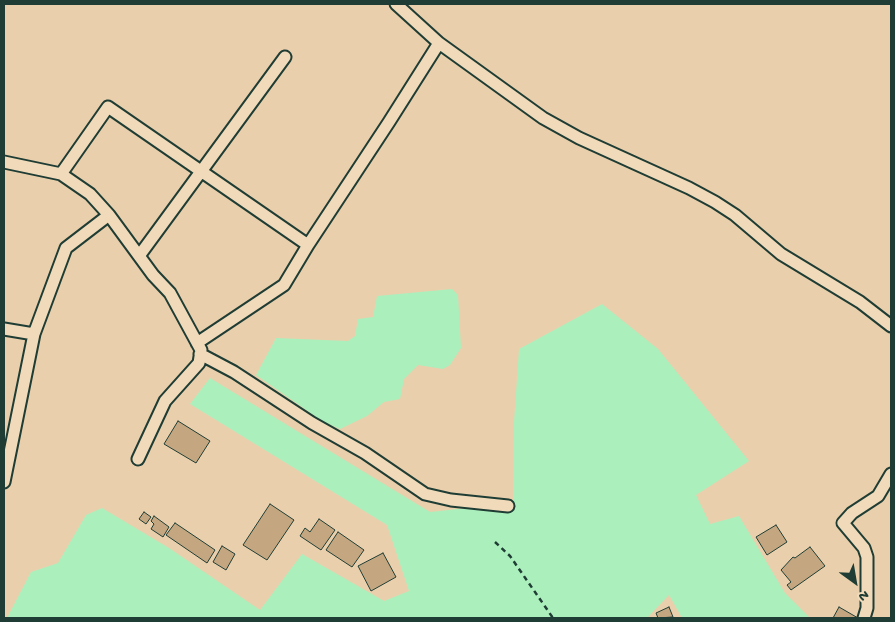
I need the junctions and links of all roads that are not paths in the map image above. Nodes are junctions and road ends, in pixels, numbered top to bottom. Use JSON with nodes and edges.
{"nodes":[{"id":1,"x":396,"y":4,"type":"edge"},
{"id":2,"x":438,"y":42,"type":"junction"},
{"id":3,"x":285,"y":57,"type":"dead end"},
{"id":4,"x":4,"y":162,"type":"edge"},
{"id":5,"x":201,"y":172,"type":"junction"},
{"id":6,"x":61,"y":174,"type":"junction"},
{"id":7,"x":109,"y":215,"type":"junction"},
{"id":8,"x":308,"y":245,"type":"junction"},
{"id":9,"x":139,"y":256,"type":"junction"},
{"id":10,"x":891,"y":326,"type":"edge"},
{"id":11,"x":4,"y":329,"type":"edge"},
{"id":12,"x":34,"y":334,"type":"junction"},
{"id":13,"x":199,"y":349,"type":"junction"},
{"id":14,"x":138,"y":459,"type":"dead end"},
{"id":15,"x":891,"y":474,"type":"edge"},
{"id":16,"x":4,"y":482,"type":"edge"},
{"id":17,"x":508,"y":506,"type":"dead end"},
{"id":18,"x":864,"y":618,"type":"edge"}],
"edges":[{"from":1,"to":2,"type":"street"},
{"from":2,"to":8,"type":"street"},
{"from":2,"to":10,"type":"street"},
{"from":3,"to":5,"type":"street"},
{"from":4,"to":6,"type":"street"},
{"from":5,"to":6,"type":"street"},
{"from":5,"to":8,"type":"street"},
{"from":5,"to":9,"type":"street"},
{"from":6,"to":7,"type":"street"},
{"from":7,"to":9,"type":"street"},
{"from":7,"to":12,"type":"street"},
{"from":8,"to":13,"type":"street"},
{"from":9,"to":13,"type":"street"},
{"from":11,"to":12,"type":"street"},
{"from":12,"to":16,"type":"street"},
{"from":13,"to":14,"type":"street"},
{"from":13,"to":17,"type":"street"},
{"from":15,"to":18,"type":"street"}]}
